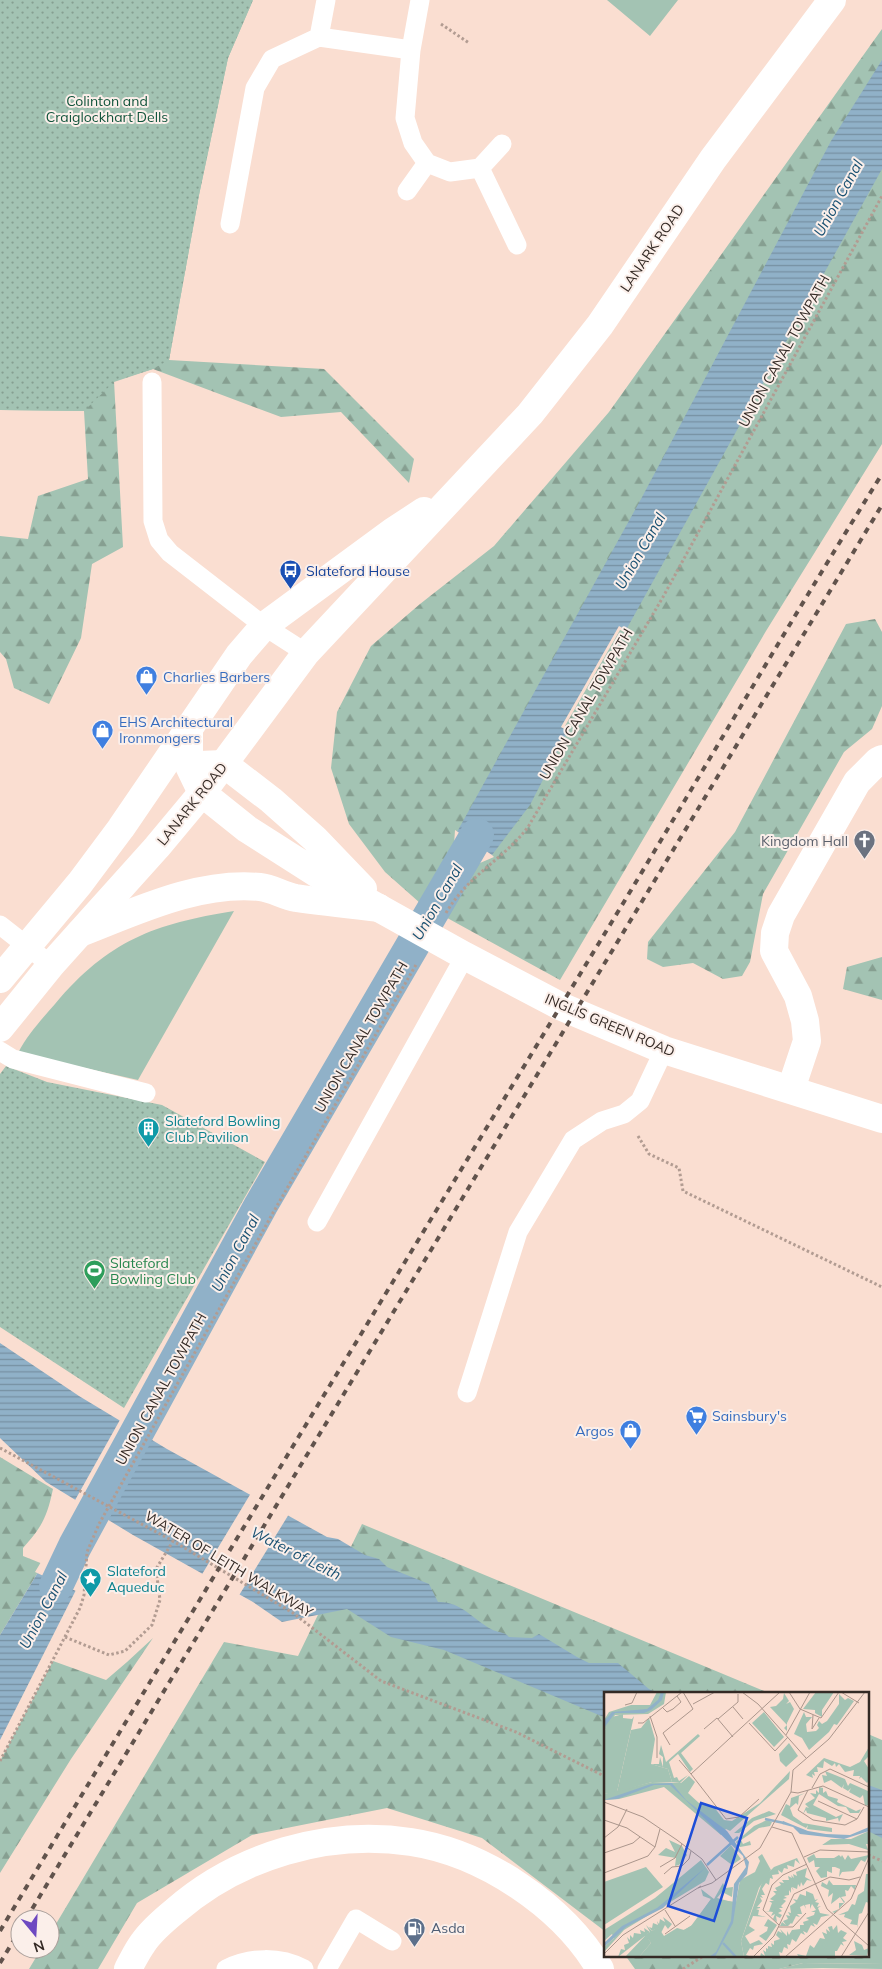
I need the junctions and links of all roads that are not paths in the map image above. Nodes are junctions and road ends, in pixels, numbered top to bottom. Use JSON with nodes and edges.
{"nodes":[{"id":1,"x":326,"y":0,"type":"edge"},
{"id":2,"x":420,"y":0,"type":"edge"},
{"id":3,"x":832,"y":0,"type":"edge"},
{"id":4,"x":319,"y":37,"type":"junction"},
{"id":5,"x":412,"y":50,"type":"junction"},
{"id":6,"x":502,"y":144,"type":"dead end"},
{"id":7,"x":427,"y":163,"type":"junction"},
{"id":8,"x":480,"y":168,"type":"junction"},
{"id":9,"x":407,"y":191,"type":"dead end"},
{"id":10,"x":230,"y":224,"type":"dead end"},
{"id":11,"x":517,"y":246,"type":"dead end"},
{"id":12,"x":152,"y":382,"type":"dead end"},
{"id":13,"x":460,"y":487,"type":"junction"},
{"id":14,"x":264,"y":626,"type":"junction"},
{"id":15,"x":306,"y":653,"type":"junction"},
{"id":16,"x":189,"y":729,"type":"junction"},
{"id":17,"x":882,"y":759,"type":"edge"},
{"id":18,"x":224,"y":764,"type":"junction"},
{"id":19,"x":189,"y":766,"type":"junction"},
{"id":20,"x":160,"y":771,"type":"junction"},
{"id":21,"x":202,"y":794,"type":"junction"},
{"id":22,"x":381,"y":908,"type":"junction"},
{"id":23,"x":0,"y":925,"type":"edge"},
{"id":24,"x":80,"y":933,"type":"junction"},
{"id":25,"x":27,"y":946,"type":"junction"},
{"id":26,"x":465,"y":956,"type":"junction"},
{"id":27,"x":50,"y":965,"type":"junction"},
{"id":28,"x":0,"y":979,"type":"edge"},
{"id":29,"x":0,"y":1028,"type":"edge"},
{"id":30,"x":664,"y":1050,"type":"junction"},
{"id":31,"x":0,"y":1052,"type":"edge"},
{"id":32,"x":791,"y":1089,"type":"junction"},
{"id":33,"x":146,"y":1093,"type":"dead end"},
{"id":34,"x":882,"y":1119,"type":"edge"},
{"id":35,"x":317,"y":1222,"type":"dead end"},
{"id":36,"x":467,"y":1393,"type":"dead end"},
{"id":37,"x":392,"y":1941,"type":"dead end"},
{"id":38,"x":128,"y":1969,"type":"edge"},
{"id":39,"x":226,"y":1969,"type":"edge"},
{"id":40,"x":304,"y":1969,"type":"edge"},
{"id":41,"x":326,"y":1969,"type":"edge"},
{"id":42,"x":600,"y":1969,"type":"edge"}],
"edges":[{"from":1,"to":4,"type":"lane"},
{"from":2,"to":5,"type":"lane"},
{"from":3,"to":13,"type":"street","name":"LANARK ROAD"},
{"from":4,"to":5,"type":"lane"},
{"from":4,"to":10,"type":"lane"},
{"from":5,"to":7,"type":"lane"},
{"from":6,"to":8,"type":"lane"},
{"from":7,"to":8,"type":"lane"},
{"from":7,"to":9,"type":"lane"},
{"from":8,"to":11,"type":"lane"},
{"from":12,"to":14,"type":"lane"},
{"from":13,"to":14,"type":"street","name":"LANARK ROAD"},
{"from":13,"to":15,"type":"street","name":"LANARK ROAD"},
{"from":14,"to":15,"type":"lane"},
{"from":14,"to":16,"type":"street","name":"LANARK ROAD"},
{"from":15,"to":18,"type":"street","name":"LANARK ROAD"},
{"from":16,"to":19,"type":"street","name":"INGLIS GREEN ROAD"},
{"from":16,"to":20,"type":"street","name":"LANARK ROAD"},
{"from":17,"to":32,"type":"street"},
{"from":18,"to":19,"type":"street"},
{"from":18,"to":21,"type":"street","name":"LANARK ROAD"},
{"from":18,"to":22,"type":"street","name":"INGLIS GREEN ROAD"},
{"from":19,"to":20,"type":"street"},
{"from":19,"to":21,"type":"street","name":"INGLIS GREEN ROAD"},
{"from":20,"to":25,"type":"street","name":"LANARK ROAD"},
{"from":21,"to":22,"type":"street","name":"INGLIS GREEN ROAD"},
{"from":21,"to":24,"type":"street","name":"LANARK ROAD"},
{"from":22,"to":24,"type":"street","name":"INGLIS GREEN ROAD"},
{"from":22,"to":26,"type":"street","name":"INGLIS GREEN ROAD"},
{"from":23,"to":25,"type":"lane"},
{"from":24,"to":27,"type":"street","name":"LANARK ROAD"},
{"from":25,"to":27,"type":"lane"},
{"from":25,"to":28,"type":"street","name":"LANARK ROAD"},
{"from":26,"to":30,"type":"street","name":"INGLIS GREEN ROAD"},
{"from":26,"to":35,"type":"lane"},
{"from":27,"to":29,"type":"street","name":"LANARK ROAD"},
{"from":30,"to":32,"type":"street","name":"INGLIS GREEN ROAD"},
{"from":30,"to":36,"type":"lane"},
{"from":31,"to":33,"type":"lane"},
{"from":32,"to":34,"type":"street","name":"INGLIS GREEN ROAD"},
{"from":37,"to":41,"type":"lane"},
{"from":38,"to":42,"type":"street"},
{"from":39,"to":40,"type":"lane"}]}
